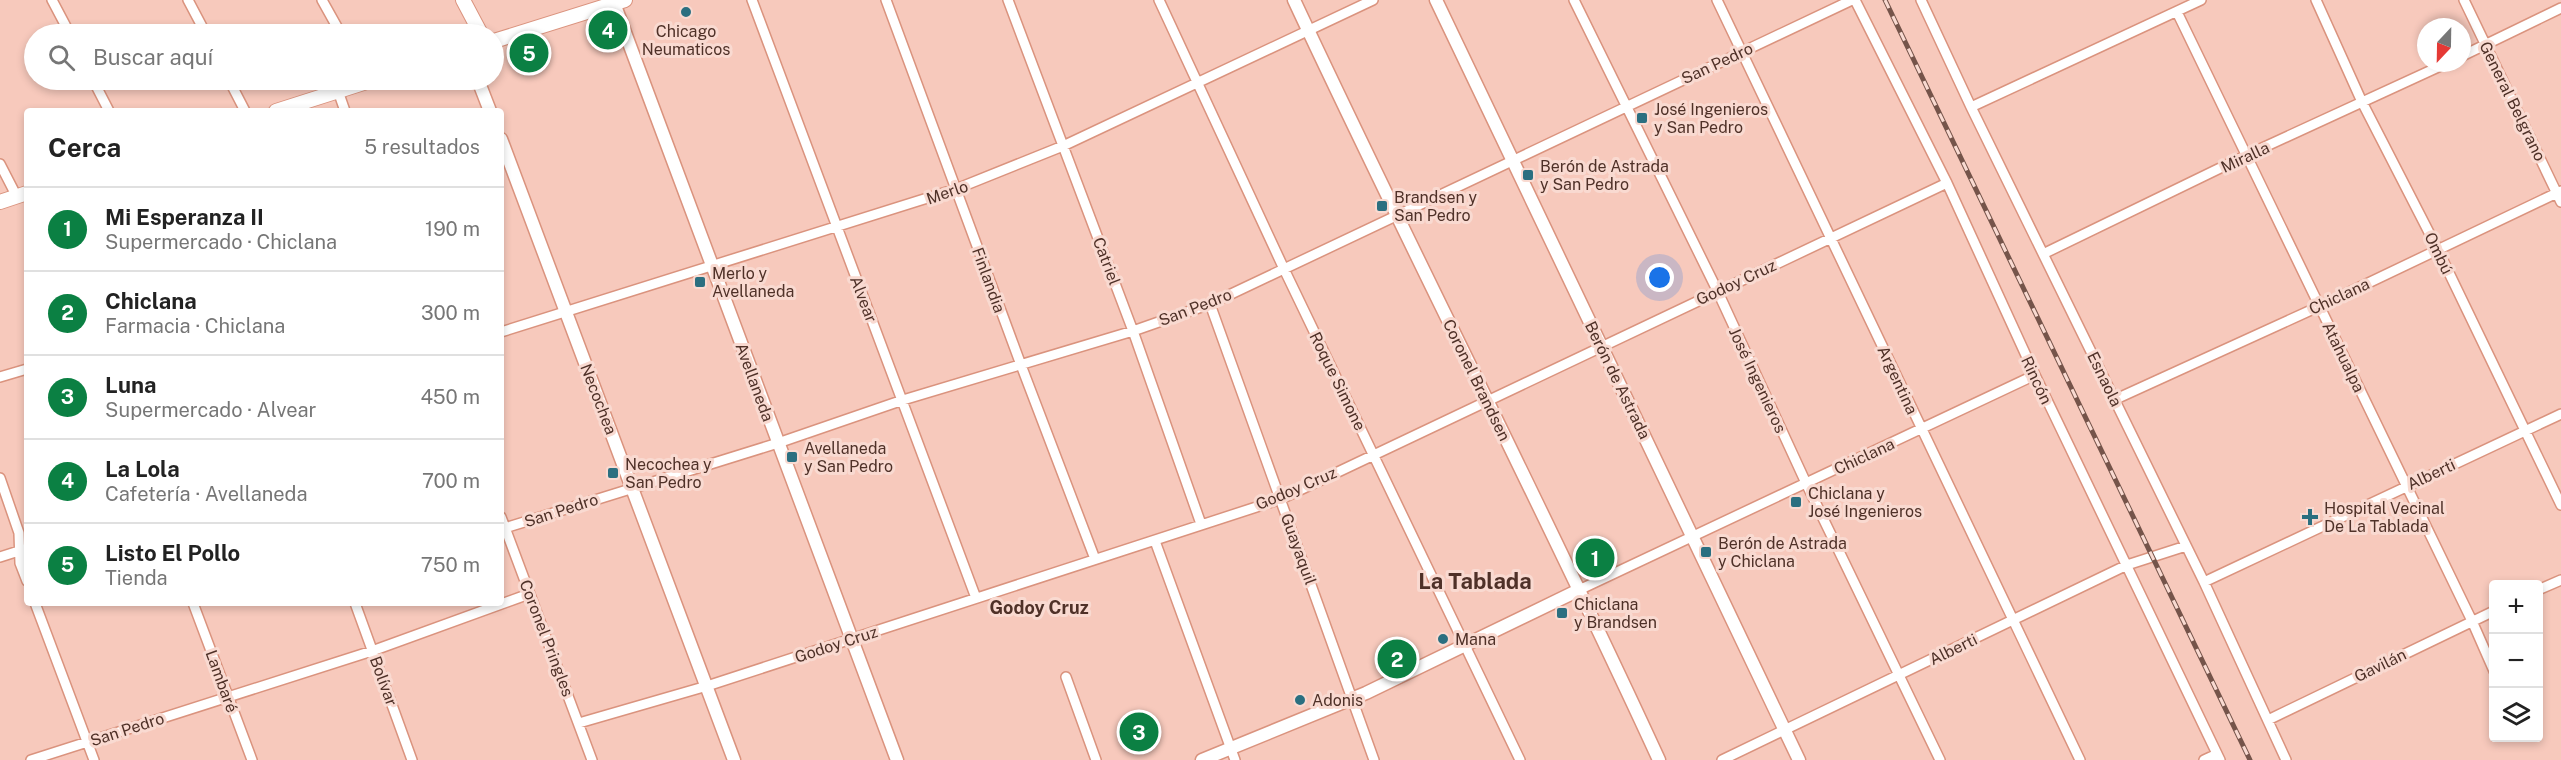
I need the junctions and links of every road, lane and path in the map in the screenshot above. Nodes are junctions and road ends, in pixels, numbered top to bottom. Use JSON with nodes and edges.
{"nodes":[{"id":1,"x":52,"y":0,"type":"edge"},
{"id":2,"x":188,"y":0,"type":"edge"},
{"id":3,"x":322,"y":0,"type":"edge"},
{"id":4,"x":463,"y":0,"type":"edge"},
{"id":5,"x":752,"y":0,"type":"edge"},
{"id":6,"x":886,"y":0,"type":"edge"},
{"id":7,"x":1008,"y":0,"type":"edge"},
{"id":8,"x":1159,"y":0,"type":"edge"},
{"id":9,"x":1294,"y":0,"type":"edge"},
{"id":10,"x":1372,"y":0,"type":"edge"},
{"id":11,"x":1436,"y":0,"type":"edge"},
{"id":12,"x":1574,"y":0,"type":"edge"},
{"id":13,"x":1717,"y":0,"type":"edge"},
{"id":14,"x":1853,"y":0,"type":"edge"},
{"id":15,"x":1922,"y":0,"type":"edge"},
{"id":16,"x":2201,"y":0,"type":"edge"},
{"id":17,"x":2316,"y":0,"type":"edge"},
{"id":18,"x":2464,"y":0,"type":"edge"},
{"id":19,"x":620,"y":2,"type":"edge"},
{"id":20,"x":2561,"y":8,"type":"edge"},
{"id":21,"x":2177,"y":12,"type":"junction"},
{"id":22,"x":65,"y":24,"type":"edge"},
{"id":23,"x":201,"y":24,"type":"edge"},
{"id":24,"x":335,"y":24,"type":"edge"},
{"id":25,"x":476,"y":24,"type":"edge"},
{"id":26,"x":1309,"y":32,"type":"junction"},
{"id":27,"x":504,"y":38,"type":"edge"},
{"id":28,"x":2486,"y":45,"type":"junction"},
{"id":29,"x":1742,"y":51,"type":"junction"},
{"id":30,"x":2471,"y":52,"type":"edge"},
{"id":31,"x":2427,"y":72,"type":"edge"},
{"id":32,"x":1197,"y":82,"type":"junction"},
{"id":33,"x":98,"y":90,"type":"edge"},
{"id":34,"x":234,"y":90,"type":"edge"},
{"id":35,"x":482,"y":90,"type":"edge"},
{"id":36,"x":338,"y":91,"type":"joint"},
{"id":37,"x":2362,"y":102,"type":"junction"},
{"id":38,"x":1626,"y":106,"type":"junction"},
{"id":39,"x":1971,"y":107,"type":"junction"},
{"id":40,"x":107,"y":108,"type":"edge"},
{"id":41,"x":243,"y":108,"type":"edge"},
{"id":42,"x":285,"y":108,"type":"edge"},
{"id":43,"x":344,"y":108,"type":"edge"},
{"id":44,"x":489,"y":108,"type":"edge"},
{"id":45,"x":1063,"y":146,"type":"junction"},
{"id":46,"x":504,"y":148,"type":"edge"},
{"id":47,"x":2247,"y":155,"type":"junction"},
{"id":48,"x":1513,"y":161,"type":"junction"},
{"id":49,"x":0,"y":164,"type":"edge"},
{"id":50,"x":1947,"y":183,"type":"junction"},
{"id":51,"x":956,"y":189,"type":"junction"},
{"id":52,"x":22,"y":195,"type":"edge"},
{"id":53,"x":2560,"y":195,"type":"edge"},
{"id":54,"x":0,"y":202,"type":"edge"},
{"id":55,"x":1397,"y":216,"type":"junction"},
{"id":56,"x":837,"y":228,"type":"junction"},
{"id":57,"x":1831,"y":237,"type":"junction"},
{"id":58,"x":2438,"y":250,"type":"junction"},
{"id":59,"x":2043,"y":254,"type":"junction"},
{"id":60,"x":712,"y":267,"type":"junction"},
{"id":61,"x":1284,"y":269,"type":"junction"},
{"id":62,"x":1717,"y":290,"type":"junction"},
{"id":63,"x":1210,"y":304,"type":"junction"},
{"id":64,"x":2320,"y":306,"type":"junction"},
{"id":65,"x":566,"y":312,"type":"junction"},
{"id":66,"x":504,"y":331,"type":"edge"},
{"id":67,"x":1133,"y":331,"type":"junction"},
{"id":68,"x":1602,"y":346,"type":"junction"},
{"id":69,"x":1021,"y":365,"type":"junction"},
{"id":70,"x":24,"y":370,"type":"edge"},
{"id":71,"x":2035,"y":375,"type":"junction"},
{"id":72,"x":0,"y":377,"type":"edge"},
{"id":73,"x":2116,"y":399,"type":"junction"},
{"id":74,"x":903,"y":400,"type":"junction"},
{"id":75,"x":1487,"y":400,"type":"junction"},
{"id":76,"x":2561,"y":414,"type":"edge"},
{"id":77,"x":1921,"y":429,"type":"junction"},
{"id":78,"x":2525,"y":431,"type":"junction"},
{"id":79,"x":778,"y":443,"type":"junction"},
{"id":80,"x":1373,"y":454,"type":"junction"},
{"id":81,"x":0,"y":478,"type":"edge"},
{"id":82,"x":1806,"y":483,"type":"junction"},
{"id":83,"x":2406,"y":486,"type":"junction"},
{"id":84,"x":633,"y":488,"type":"junction"},
{"id":85,"x":1281,"y":499,"type":"junction"},
{"id":86,"x":2561,"y":505,"type":"edge"},
{"id":87,"x":1201,"y":524,"type":"junction"},
{"id":88,"x":505,"y":528,"type":"joint"},
{"id":89,"x":1693,"y":537,"type":"junction"},
{"id":90,"x":1155,"y":541,"type":"junction"},
{"id":91,"x":2186,"y":546,"type":"junction"},
{"id":92,"x":24,"y":549,"type":"edge"},
{"id":93,"x":0,"y":557,"type":"edge"},
{"id":94,"x":1095,"y":559,"type":"junction"},
{"id":95,"x":2127,"y":565,"type":"junction"},
{"id":96,"x":24,"y":573,"type":"edge"},
{"id":97,"x":2561,"y":580,"type":"edge"},
{"id":98,"x":2204,"y":582,"type":"junction"},
{"id":99,"x":2543,"y":588,"type":"edge"},
{"id":100,"x":1581,"y":589,"type":"junction"},
{"id":101,"x":530,"y":594,"type":"junction"},
{"id":102,"x":976,"y":598,"type":"junction"},
{"id":103,"x":504,"y":603,"type":"edge"},
{"id":104,"x":36,"y":606,"type":"edge"},
{"id":105,"x":194,"y":606,"type":"edge"},
{"id":106,"x":356,"y":606,"type":"edge"},
{"id":107,"x":497,"y":606,"type":"edge"},
{"id":108,"x":2489,"y":613,"type":"edge"},
{"id":109,"x":2013,"y":620,"type":"junction"},
{"id":110,"x":2472,"y":621,"type":"junction"},
{"id":111,"x":852,"y":639,"type":"junction"},
{"id":112,"x":1464,"y":646,"type":"junction"},
{"id":113,"x":372,"y":651,"type":"junction"},
{"id":114,"x":2489,"y":661,"type":"edge"},
{"id":115,"x":1900,"y":675,"type":"junction"},
{"id":116,"x":1066,"y":677,"type":"dead end"},
{"id":117,"x":707,"y":686,"type":"junction"},
{"id":118,"x":228,"y":696,"type":"junction"},
{"id":119,"x":1352,"y":699,"type":"junction"},
{"id":120,"x":2268,"y":720,"type":"junction"},
{"id":121,"x":579,"y":723,"type":"junction"},
{"id":122,"x":1785,"y":730,"type":"junction"},
{"id":123,"x":87,"y":742,"type":"junction"},
{"id":124,"x":1233,"y":754,"type":"edge"},
{"id":125,"x":2218,"y":757,"type":"edge"},
{"id":126,"x":31,"y":760,"type":"edge"},
{"id":127,"x":94,"y":760,"type":"edge"},
{"id":128,"x":252,"y":760,"type":"edge"},
{"id":129,"x":412,"y":760,"type":"edge"},
{"id":130,"x":592,"y":760,"type":"edge"},
{"id":131,"x":734,"y":760,"type":"edge"},
{"id":132,"x":897,"y":760,"type":"edge"},
{"id":133,"x":1095,"y":760,"type":"edge"},
{"id":134,"x":1202,"y":760,"type":"edge"},
{"id":135,"x":1374,"y":760,"type":"edge"},
{"id":136,"x":1520,"y":760,"type":"edge"},
{"id":137,"x":1659,"y":760,"type":"edge"},
{"id":138,"x":1722,"y":760,"type":"edge"},
{"id":139,"x":1799,"y":760,"type":"edge"},
{"id":140,"x":1940,"y":760,"type":"edge"},
{"id":141,"x":2080,"y":760,"type":"edge"},
{"id":142,"x":2204,"y":760,"type":"edge"},
{"id":143,"x":2286,"y":760,"type":"edge"}],
"edges":[{"from":1,"to":22,"type":"street"},
{"from":2,"to":23,"type":"street"},
{"from":3,"to":24,"type":"street"},
{"from":4,"to":25,"type":"main road"},
{"from":5,"to":56,"type":"street","name":"Alvear"},
{"from":6,"to":51,"type":"street","name":"Finlandia"},
{"from":7,"to":45,"type":"street","name":"Catriel"},
{"from":8,"to":32,"type":"street","name":"Roque Simone"},
{"from":9,"to":26,"type":"street","name":"Coronel Brandsen"},
{"from":10,"to":26,"type":"street","name":"Merlo"},
{"from":11,"to":48,"type":"street","name":"Berón de Astrada"},
{"from":12,"to":38,"type":"street","name":"José Ingenieros"},
{"from":13,"to":29,"type":"street","name":"Argentina"},
{"from":14,"to":29,"type":"street","name":"San Pedro"},
{"from":14,"to":50,"type":"street","name":"Rincón"},
{"from":15,"to":39,"type":"street","name":"Esnaola"},
{"from":16,"to":21,"type":"street"},
{"from":17,"to":37,"type":"street","name":"Ombú"},
{"from":18,"to":28,"type":"street","name":"General Belgrano"},
{"from":19,"to":27,"type":"main road"},
{"from":19,"to":60,"type":"street","name":"Avellaneda"},
{"from":20,"to":28,"type":"street"},
{"from":21,"to":39,"type":"street"},
{"from":21,"to":47,"type":"street","name":"Atahualpa"},
{"from":26,"to":32,"type":"street","name":"Merlo"},
{"from":26,"to":55,"type":"street","name":"Coronel Brandsen"},
{"from":28,"to":30,"type":"street"},
{"from":28,"to":53,"type":"street","name":"General Belgrano"},
{"from":29,"to":38,"type":"street","name":"San Pedro"},
{"from":29,"to":57,"type":"street","name":"Argentina"},
{"from":31,"to":37,"type":"street","name":"Miralla"},
{"from":32,"to":45,"type":"street","name":"Merlo"},
{"from":32,"to":61,"type":"street","name":"Roque Simone"},
{"from":33,"to":40,"type":"street"},
{"from":34,"to":41,"type":"street"},
{"from":35,"to":44,"type":"street"},
{"from":36,"to":42,"type":"main road"},
{"from":36,"to":43,"type":"street"},
{"from":37,"to":47,"type":"street","name":"Miralla"},
{"from":37,"to":58,"type":"street","name":"Ombú"},
{"from":38,"to":48,"type":"street","name":"San Pedro"},
{"from":38,"to":62,"type":"street","name":"José Ingenieros"},
{"from":39,"to":59,"type":"street","name":"Esnaola"},
{"from":45,"to":51,"type":"street","name":"Merlo"},
{"from":45,"to":67,"type":"street","name":"Catriel"},
{"from":46,"to":65,"type":"street","name":"Necochea"},
{"from":47,"to":59,"type":"street","name":"Miralla"},
{"from":47,"to":64,"type":"street","name":"Atahualpa"},
{"from":48,"to":55,"type":"street","name":"San Pedro"},
{"from":48,"to":68,"type":"street","name":"Berón de Astrada"},
{"from":49,"to":52,"type":"street"},
{"from":50,"to":57,"type":"street","name":"Godoy Cruz"},
{"from":50,"to":71,"type":"street","name":"Rincón"},
{"from":51,"to":56,"type":"street","name":"Merlo"},
{"from":51,"to":69,"type":"street","name":"Finlandia"},
{"from":52,"to":54,"type":"main road"},
{"from":53,"to":58,"type":"street","name":"Chiclana"},
{"from":55,"to":61,"type":"street","name":"San Pedro"},
{"from":55,"to":75,"type":"street","name":"Coronel Brandsen"},
{"from":56,"to":60,"type":"street","name":"Merlo"},
{"from":56,"to":74,"type":"street","name":"Alvear"},
{"from":57,"to":62,"type":"street","name":"Godoy Cruz"},
{"from":57,"to":77,"type":"street","name":"Argentina"},
{"from":58,"to":64,"type":"street","name":"Chiclana"},
{"from":58,"to":78,"type":"street","name":"Ombú"},
{"from":59,"to":73,"type":"street","name":"Esnaola"},
{"from":60,"to":65,"type":"street","name":"Merlo"},
{"from":60,"to":79,"type":"street","name":"Avellaneda"},
{"from":61,"to":63,"type":"street","name":"San Pedro"},
{"from":61,"to":80,"type":"street","name":"Roque Simone"},
{"from":62,"to":68,"type":"street","name":"Godoy Cruz"},
{"from":62,"to":82,"type":"street","name":"José Ingenieros"},
{"from":63,"to":67,"type":"street","name":"San Pedro"},
{"from":63,"to":85,"type":"street","name":"Guayaquil"},
{"from":64,"to":73,"type":"street","name":"Chiclana"},
{"from":64,"to":83,"type":"street","name":"Atahualpa"},
{"from":65,"to":66,"type":"street","name":"Merlo"},
{"from":65,"to":84,"type":"street","name":"Necochea"},
{"from":67,"to":69,"type":"street","name":"San Pedro"},
{"from":67,"to":87,"type":"street","name":"Catriel"},
{"from":68,"to":75,"type":"street","name":"Godoy Cruz"},
{"from":68,"to":89,"type":"street","name":"Berón de Astrada"},
{"from":69,"to":74,"type":"street","name":"San Pedro"},
{"from":69,"to":94,"type":"street","name":"Finlandia"},
{"from":70,"to":72,"type":"street"},
{"from":71,"to":77,"type":"street","name":"Chiclana"},
{"from":71,"to":95,"type":"street","name":"Rincón"},
{"from":73,"to":91,"type":"street","name":"Esnaola"},
{"from":74,"to":79,"type":"street","name":"San Pedro"},
{"from":74,"to":102,"type":"street","name":"Alvear"},
{"from":75,"to":80,"type":"street","name":"Godoy Cruz"},
{"from":75,"to":100,"type":"street","name":"Coronel Brandsen"},
{"from":76,"to":78,"type":"street","name":"Alberti"},
{"from":77,"to":82,"type":"street","name":"Chiclana"},
{"from":77,"to":109,"type":"street","name":"Argentina"},
{"from":78,"to":83,"type":"street","name":"Alberti"},
{"from":78,"to":86,"type":"street","name":"Ombú"},
{"from":79,"to":84,"type":"street","name":"San Pedro"},
{"from":79,"to":111,"type":"street","name":"Avellaneda"},
{"from":80,"to":85,"type":"street","name":"Godoy Cruz"},
{"from":80,"to":112,"type":"street","name":"Roque Simone"},
{"from":81,"to":92,"type":"street"},
{"from":82,"to":89,"type":"street","name":"Chiclana"},
{"from":82,"to":115,"type":"street","name":"José Ingenieros"},
{"from":83,"to":98,"type":"street","name":"Alberti"},
{"from":83,"to":110,"type":"street","name":"Atahualpa"},
{"from":84,"to":88,"type":"street","name":"San Pedro"},
{"from":84,"to":117,"type":"street","name":"Necochea"},
{"from":85,"to":87,"type":"street","name":"Godoy Cruz"},
{"from":85,"to":119,"type":"street","name":"Guayaquil"},
{"from":87,"to":90,"type":"street","name":"Godoy Cruz"},
{"from":88,"to":101,"type":"street","name":"Coronel Pringles"},
{"from":89,"to":100,"type":"street","name":"Chiclana"},
{"from":89,"to":122,"type":"street","name":"Berón de Astrada"},
{"from":90,"to":94,"type":"street","name":"Godoy Cruz"},
{"from":90,"to":124,"type":"street"},
{"from":91,"to":95,"type":"street","name":"Alberti"},
{"from":91,"to":98,"type":"street","name":"Esnaola"},
{"from":92,"to":93,"type":"street"},
{"from":92,"to":96,"type":"street"},
{"from":94,"to":102,"type":"street","name":"Godoy Cruz"},
{"from":95,"to":109,"type":"street","name":"Alberti"},
{"from":95,"to":125,"type":"street","name":"Rincón"},
{"from":97,"to":99,"type":"street"},
{"from":98,"to":120,"type":"street","name":"Esnaola"},
{"from":100,"to":112,"type":"street","name":"Chiclana"},
{"from":100,"to":137,"type":"street","name":"Coronel Brandsen"},
{"from":101,"to":103,"type":"street","name":"San Pedro"},
{"from":101,"to":121,"type":"street","name":"Coronel Pringles"},
{"from":102,"to":111,"type":"street","name":"Godoy Cruz"},
{"from":104,"to":123,"type":"street"},
{"from":105,"to":118,"type":"street","name":"Lambaré"},
{"from":106,"to":113,"type":"street","name":"Bolívar"},
{"from":107,"to":113,"type":"street","name":"San Pedro"},
{"from":108,"to":110,"type":"street","name":"Gavilán"},
{"from":109,"to":115,"type":"street","name":"Alberti"},
{"from":109,"to":141,"type":"street","name":"Argentina"},
{"from":110,"to":114,"type":"street","name":"Atahualpa"},
{"from":110,"to":120,"type":"street","name":"Gavilán"},
{"from":111,"to":117,"type":"street","name":"Godoy Cruz"},
{"from":111,"to":132,"type":"street","name":"Avellaneda"},
{"from":112,"to":119,"type":"street","name":"Chiclana"},
{"from":112,"to":136,"type":"street","name":"Roque Simone"},
{"from":113,"to":118,"type":"street","name":"San Pedro"},
{"from":113,"to":129,"type":"street","name":"Bolívar"},
{"from":115,"to":122,"type":"street","name":"Alberti"},
{"from":115,"to":140,"type":"street","name":"José Ingenieros"},
{"from":116,"to":133,"type":"street"},
{"from":117,"to":121,"type":"street","name":"Godoy Cruz"},
{"from":117,"to":131,"type":"street","name":"Necochea"},
{"from":118,"to":123,"type":"street","name":"San Pedro"},
{"from":118,"to":128,"type":"street","name":"Lambaré"},
{"from":119,"to":124,"type":"street","name":"Chiclana"},
{"from":119,"to":135,"type":"street","name":"Guayaquil"},
{"from":120,"to":143,"type":"street","name":"Esnaola"},
{"from":121,"to":130,"type":"street","name":"Coronel Pringles"},
{"from":122,"to":138,"type":"street","name":"Alberti"},
{"from":122,"to":139,"type":"street","name":"Berón de Astrada"},
{"from":123,"to":126,"type":"street","name":"San Pedro"},
{"from":123,"to":127,"type":"street"},
{"from":124,"to":134,"type":"street","name":"Chiclana"},
{"from":125,"to":142,"type":"street"}]}
